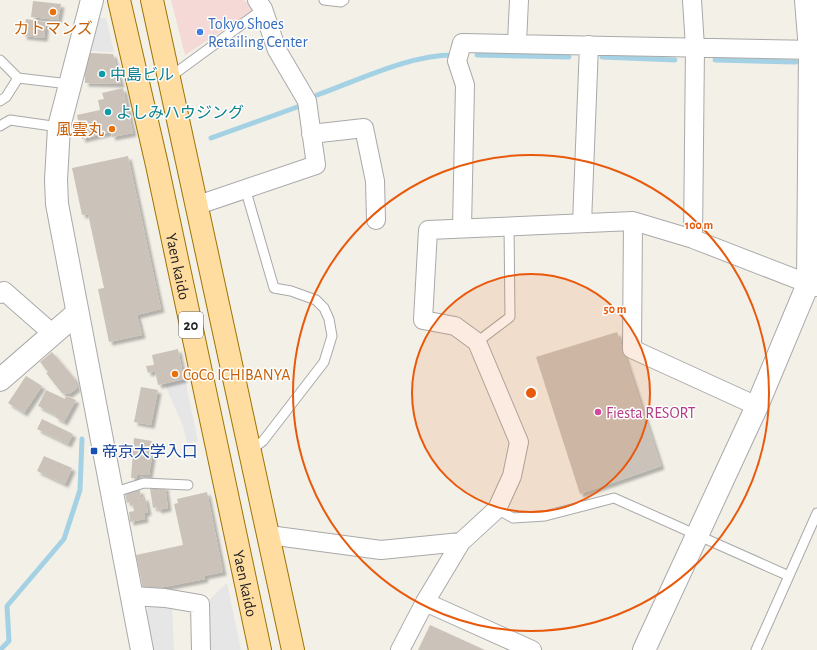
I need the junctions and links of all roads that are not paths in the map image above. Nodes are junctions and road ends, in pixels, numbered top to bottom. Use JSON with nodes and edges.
{"nodes":[{"id":1,"x":92,"y":0,"type":"edge"},
{"id":2,"x":119,"y":0,"type":"edge"},
{"id":3,"x":152,"y":0,"type":"edge"},
{"id":4,"x":324,"y":0,"type":"edge"},
{"id":5,"x":344,"y":0,"type":"edge"},
{"id":6,"x":520,"y":0,"type":"edge"},
{"id":7,"x":692,"y":0,"type":"edge"},
{"id":8,"x":806,"y":0,"type":"edge"},
{"id":9,"x":260,"y":4,"type":"edge"},
{"id":10,"x":517,"y":43,"type":"junction"},
{"id":11,"x":589,"y":45,"type":"junction"},
{"id":12,"x":695,"y":47,"type":"junction"},
{"id":13,"x":814,"y":50,"type":"edge"},
{"id":14,"x":164,"y":52,"type":"junction"},
{"id":15,"x":0,"y":60,"type":"edge"},
{"id":16,"x":134,"y":62,"type":"junction"},
{"id":17,"x":170,"y":77,"type":"junction"},
{"id":18,"x":18,"y":78,"type":"junction"},
{"id":19,"x":69,"y":84,"type":"junction"},
{"id":20,"x":0,"y":101,"type":"edge"},
{"id":21,"x":0,"y":126,"type":"edge"},
{"id":22,"x":59,"y":127,"type":"junction"},
{"id":23,"x":311,"y":134,"type":"junction"},
{"id":24,"x":245,"y":188,"type":"junction"},
{"id":25,"x":198,"y":205,"type":"junction"},
{"id":26,"x":376,"y":220,"type":"dead end"},
{"id":27,"x":633,"y":221,"type":"junction"},
{"id":28,"x":582,"y":223,"type":"junction"},
{"id":29,"x":509,"y":226,"type":"junction"},
{"id":30,"x":462,"y":228,"type":"junction"},
{"id":31,"x":693,"y":240,"type":"junction"},
{"id":32,"x":812,"y":286,"type":"edge"},
{"id":33,"x":0,"y":294,"type":"edge"},
{"id":34,"x":77,"y":313,"type":"junction"},
{"id":35,"x":53,"y":334,"type":"junction"},
{"id":36,"x":477,"y":342,"type":"junction"},
{"id":37,"x":0,"y":380,"type":"edge"},
{"id":38,"x":756,"y":406,"type":"junction"},
{"id":39,"x":250,"y":450,"type":"junction"},
{"id":40,"x":188,"y":485,"type":"dead end"},
{"id":41,"x":112,"y":493,"type":"junction"},
{"id":42,"x":497,"y":509,"type":"junction"},
{"id":43,"x":817,"y":514,"type":"edge"},
{"id":44,"x":269,"y":535,"type":"junction"},
{"id":45,"x":697,"y":536,"type":"junction"},
{"id":46,"x":237,"y":542,"type":"junction"},
{"id":47,"x":461,"y":542,"type":"junction"},
{"id":48,"x":789,"y":576,"type":"junction"},
{"id":49,"x":132,"y":596,"type":"junction"},
{"id":50,"x":425,"y":602,"type":"junction"},
{"id":51,"x":524,"y":648,"type":"edge"},
{"id":52,"x":142,"y":650,"type":"edge"},
{"id":53,"x":201,"y":650,"type":"edge"},
{"id":54,"x":260,"y":650,"type":"edge"},
{"id":55,"x":293,"y":650,"type":"edge"},
{"id":56,"x":400,"y":650,"type":"edge"},
{"id":57,"x":644,"y":650,"type":"edge"},
{"id":58,"x":756,"y":650,"type":"edge"}],
"edges":[{"from":1,"to":19,"type":"street"},
{"from":2,"to":16,"type":"main road","name":"Yaen kaido","number":"20"},
{"from":3,"to":14,"type":"main road","name":"Yaen kaido","number":"20"},
{"from":4,"to":5,"type":"lane"},
{"from":6,"to":10,"type":"street"},
{"from":7,"to":12,"type":"street"},
{"from":8,"to":13,"type":"street"},
{"from":9,"to":17,"type":"lane"},
{"from":9,"to":23,"type":"street"},
{"from":10,"to":11,"type":"street"},
{"from":10,"to":30,"type":"street"},
{"from":11,"to":12,"type":"street"},
{"from":11,"to":28,"type":"street"},
{"from":12,"to":13,"type":"street"},
{"from":12,"to":31,"type":"street"},
{"from":13,"to":32,"type":"street"},
{"from":14,"to":16,"type":"main road"},
{"from":14,"to":17,"type":"main road","name":"Yaen kaido","number":"20"},
{"from":15,"to":18,"type":"lane"},
{"from":16,"to":46,"type":"main road","name":"Yaen kaido","number":"20"},
{"from":17,"to":25,"type":"main road","name":"Yaen kaido","number":"20"},
{"from":18,"to":19,"type":"lane"},
{"from":18,"to":20,"type":"lane"},
{"from":19,"to":22,"type":"street"},
{"from":21,"to":22,"type":"lane"},
{"from":22,"to":34,"type":"street"},
{"from":23,"to":24,"type":"street"},
{"from":23,"to":26,"type":"street"},
{"from":24,"to":25,"type":"street"},
{"from":24,"to":39,"type":"lane"},
{"from":25,"to":39,"type":"main road","name":"Yaen kaido","number":"20"},
{"from":27,"to":28,"type":"street"},
{"from":27,"to":31,"type":"street"},
{"from":27,"to":38,"type":"street"},
{"from":28,"to":29,"type":"street"},
{"from":29,"to":30,"type":"street"},
{"from":29,"to":36,"type":"lane"},
{"from":30,"to":36,"type":"street"},
{"from":31,"to":32,"type":"street"},
{"from":32,"to":38,"type":"street"},
{"from":33,"to":35,"type":"street"},
{"from":34,"to":35,"type":"street"},
{"from":34,"to":41,"type":"street"},
{"from":35,"to":37,"type":"street"},
{"from":36,"to":42,"type":"street"},
{"from":38,"to":45,"type":"street"},
{"from":39,"to":44,"type":"main road","name":"Yaen kaido","number":"20"},
{"from":40,"to":41,"type":"lane"},
{"from":41,"to":49,"type":"street"},
{"from":42,"to":45,"type":"lane"},
{"from":42,"to":47,"type":"street"},
{"from":43,"to":48,"type":"lane"},
{"from":44,"to":46,"type":"main road"},
{"from":44,"to":47,"type":"street"},
{"from":44,"to":55,"type":"main road","name":"Yaen kaido","number":"20"},
{"from":45,"to":48,"type":"lane"},
{"from":45,"to":57,"type":"street"},
{"from":46,"to":54,"type":"main road","name":"Yaen kaido","number":"20"},
{"from":47,"to":50,"type":"street"},
{"from":48,"to":58,"type":"lane"},
{"from":49,"to":52,"type":"street"},
{"from":49,"to":53,"type":"street"},
{"from":50,"to":51,"type":"street"},
{"from":50,"to":56,"type":"street"}]}
